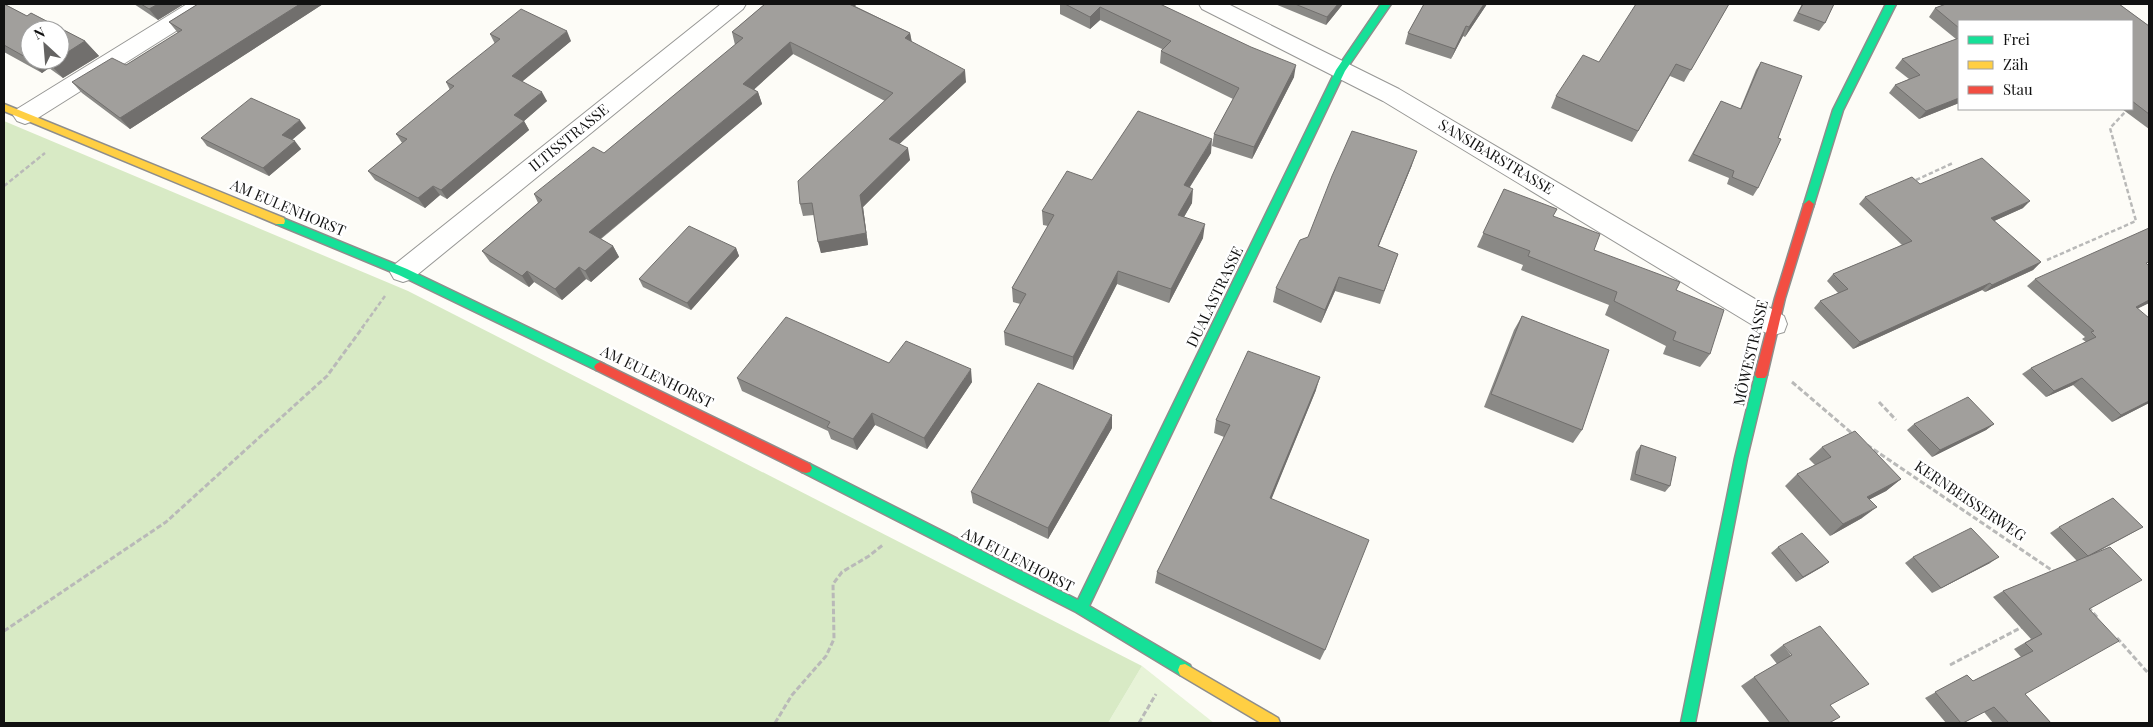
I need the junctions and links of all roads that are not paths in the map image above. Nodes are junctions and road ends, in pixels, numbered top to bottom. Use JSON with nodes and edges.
{"nodes":[{"id":1,"x":203,"y":4,"type":"edge"},
{"id":2,"x":735,"y":4,"type":"edge"},
{"id":3,"x":1210,"y":4,"type":"edge"},
{"id":4,"x":1386,"y":4,"type":"edge"},
{"id":5,"x":1891,"y":4,"type":"edge"},
{"id":6,"x":1341,"y":70,"type":"junction"},
{"id":7,"x":4,"y":107,"type":"edge"},
{"id":8,"x":25,"y":115,"type":"junction"},
{"id":9,"x":402,"y":272,"type":"junction"},
{"id":10,"x":1774,"y":324,"type":"junction"},
{"id":11,"x":1081,"y":608,"type":"junction"},
{"id":12,"x":1273,"y":723,"type":"edge"},
{"id":13,"x":1688,"y":723,"type":"edge"}],
"edges":[{"from":1,"to":8,"type":"street"},
{"from":2,"to":9,"type":"street","name":"ILTISSTRASSE"},
{"from":3,"to":6,"type":"street","name":"SANSIBARSTRASSE"},
{"from":4,"to":6,"type":"street","name":"DUALASTRASSE"},
{"from":5,"to":10,"type":"street","name":"MÖWESTRASSE"},
{"from":6,"to":10,"type":"street","name":"SANSIBARSTRASSE"},
{"from":6,"to":11,"type":"street","name":"DUALASTRASSE"},
{"from":7,"to":8,"type":"street","name":"AM EULENHORST"},
{"from":8,"to":9,"type":"street","name":"AM EULENHORST"},
{"from":9,"to":11,"type":"street","name":"AM EULENHORST"},
{"from":10,"to":13,"type":"street","name":"MÖWESTRASSE"},
{"from":11,"to":12,"type":"street","name":"AM EULENHORST"}]}
